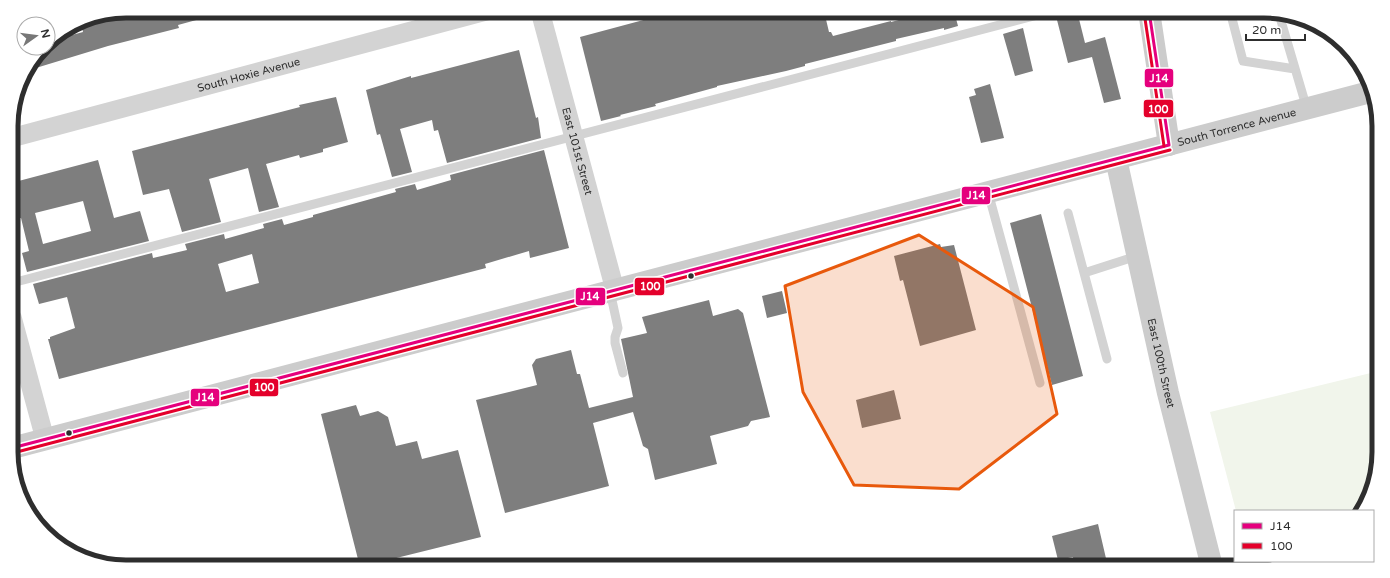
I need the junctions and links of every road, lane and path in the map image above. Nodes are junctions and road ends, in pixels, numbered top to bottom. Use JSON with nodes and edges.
{"nodes":[{"id":1,"x":460,"y":18,"type":"edge"},
{"id":2,"x":542,"y":18,"type":"edge"},
{"id":3,"x":1026,"y":18,"type":"edge"},
{"id":4,"x":1150,"y":18,"type":"edge"},
{"id":5,"x":1232,"y":18,"type":"edge"},
{"id":6,"x":1281,"y":19,"type":"edge"},
{"id":7,"x":1295,"y":69,"type":"junction"},
{"id":8,"x":1366,"y":93,"type":"edge"},
{"id":9,"x":1307,"y":109,"type":"junction"},
{"id":10,"x":18,"y":136,"type":"edge"},
{"id":11,"x":574,"y":136,"type":"junction"},
{"id":12,"x":1169,"y":145,"type":"junction"},
{"id":13,"x":1116,"y":159,"type":"junction"},
{"id":14,"x":988,"y":192,"type":"junction"},
{"id":15,"x":1068,"y":213,"type":"dead end"},
{"id":16,"x":1138,"y":256,"type":"junction"},
{"id":17,"x":1084,"y":273,"type":"junction"},
{"id":18,"x":18,"y":281,"type":"edge"},
{"id":19,"x":613,"y":291,"type":"junction"},
{"id":20,"x":18,"y":339,"type":"edge"},
{"id":21,"x":1107,"y":359,"type":"dead end"},
{"id":22,"x":623,"y":373,"type":"dead end"},
{"id":23,"x":1040,"y":383,"type":"dead end"},
{"id":24,"x":45,"y":439,"type":"junction"},
{"id":25,"x":18,"y":446,"type":"edge"},
{"id":26,"x":1210,"y":560,"type":"edge"}],
"edges":[{"from":1,"to":10,"type":"street","name":"South Hoxie Avenue"},
{"from":2,"to":11,"type":"street","name":"East 101st Street"},
{"from":3,"to":11,"type":"lane"},
{"from":4,"to":12,"type":"main road"},
{"from":5,"to":7,"type":"lane"},
{"from":6,"to":7,"type":"lane"},
{"from":7,"to":9,"type":"lane"},
{"from":8,"to":9,"type":"main road","name":"South Torrence Avenue"},
{"from":9,"to":12,"type":"main road","name":"South Torrence Avenue"},
{"from":11,"to":18,"type":"lane"},
{"from":11,"to":19,"type":"street","name":"East 101st Street"},
{"from":12,"to":13,"type":"main road","name":"South Torrence Avenue"},
{"from":13,"to":14,"type":"main road","name":"South Torrence Avenue"},
{"from":13,"to":16,"type":"main road","name":"East 100th Street"},
{"from":14,"to":19,"type":"main road","name":"South Torrence Avenue"},
{"from":14,"to":23,"type":"lane"},
{"from":15,"to":17,"type":"lane"},
{"from":16,"to":17,"type":"lane"},
{"from":16,"to":26,"type":"main road","name":"East 100th Street"},
{"from":17,"to":21,"type":"lane"},
{"from":19,"to":22,"type":"lane"},
{"from":19,"to":24,"type":"main road","name":"South Torrence Avenue"},
{"from":20,"to":24,"type":"street"},
{"from":24,"to":25,"type":"main road","name":"South Torrence Avenue"}]}
